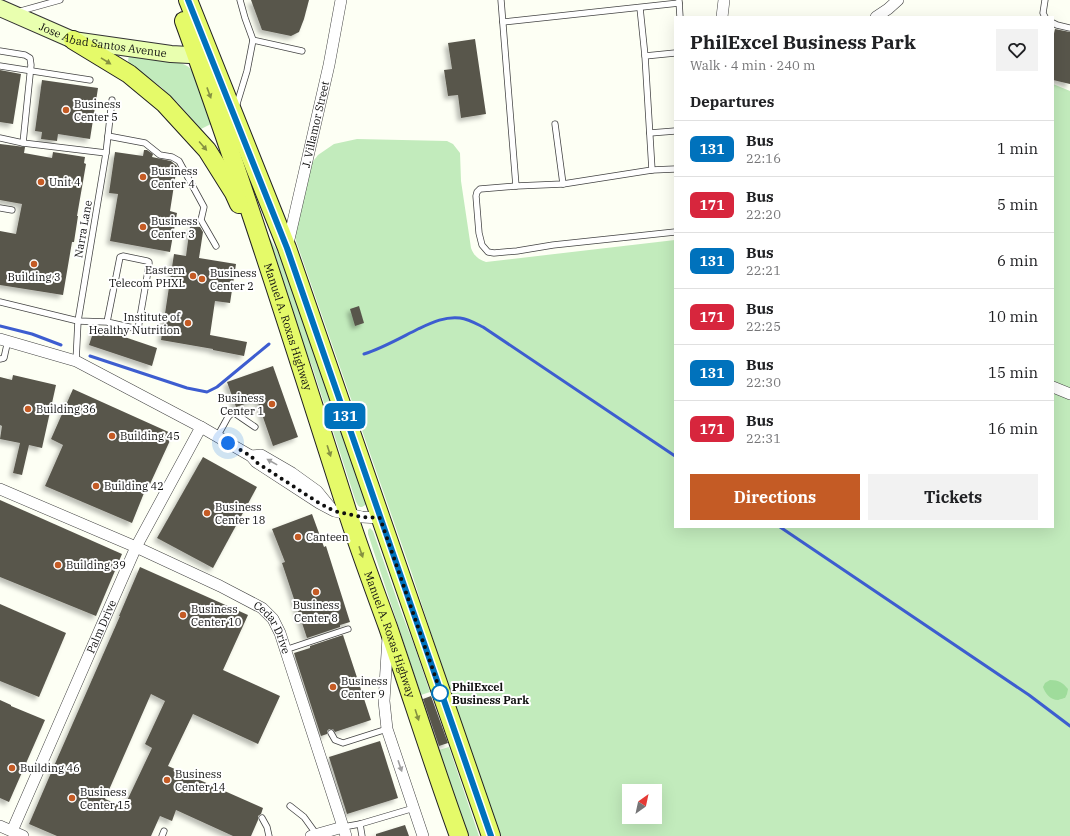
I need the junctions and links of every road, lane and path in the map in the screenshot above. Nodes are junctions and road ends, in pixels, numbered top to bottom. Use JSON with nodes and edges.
{"nodes":[{"id":1,"x":60,"y":0,"type":"edge"},
{"id":2,"x":176,"y":0,"type":"edge"},
{"id":3,"x":188,"y":0,"type":"edge"},
{"id":4,"x":240,"y":0,"type":"edge"},
{"id":5,"x":341,"y":0,"type":"edge"},
{"id":6,"x":501,"y":0,"type":"edge"},
{"id":7,"x":724,"y":0,"type":"edge"},
{"id":8,"x":898,"y":0,"type":"edge"},
{"id":9,"x":1045,"y":0,"type":"edge"},
{"id":10,"x":679,"y":2,"type":"edge"},
{"id":11,"x":640,"y":8,"type":"junction"},
{"id":12,"x":7,"y":10,"type":"edge"},
{"id":13,"x":680,"y":16,"type":"edge"},
{"id":14,"x":722,"y":16,"type":"edge"},
{"id":15,"x":878,"y":16,"type":"edge"},
{"id":16,"x":1045,"y":16,"type":"edge"},
{"id":17,"x":503,"y":22,"type":"junction"},
{"id":18,"x":1054,"y":24,"type":"edge"},
{"id":19,"x":1070,"y":28,"type":"edge"},
{"id":20,"x":73,"y":40,"type":"junction"},
{"id":21,"x":253,"y":40,"type":"junction"},
{"id":22,"x":0,"y":51,"type":"edge"},
{"id":23,"x":302,"y":51,"type":"dead end"},
{"id":24,"x":674,"y":53,"type":"edge"},
{"id":25,"x":203,"y":56,"type":"junction"},
{"id":26,"x":645,"y":56,"type":"junction"},
{"id":27,"x":0,"y":66,"type":"edge"},
{"id":28,"x":30,"y":70,"type":"junction"},
{"id":29,"x":90,"y":80,"type":"dead end"},
{"id":30,"x":112,"y":100,"type":"dead end"},
{"id":31,"x":233,"y":115,"type":"junction"},
{"id":32,"x":555,"y":124,"type":"dead end"},
{"id":33,"x":674,"y":131,"type":"edge"},
{"id":34,"x":650,"y":133,"type":"junction"},
{"id":35,"x":108,"y":136,"type":"junction"},
{"id":36,"x":0,"y":138,"type":"edge"},
{"id":37,"x":23,"y":142,"type":"junction"},
{"id":38,"x":106,"y":153,"type":"junction"},
{"id":39,"x":674,"y":169,"type":"edge"},
{"id":40,"x":652,"y":170,"type":"junction"},
{"id":41,"x":563,"y":184,"type":"junction"},
{"id":42,"x":516,"y":186,"type":"junction"},
{"id":43,"x":0,"y":208,"type":"edge"},
{"id":44,"x":12,"y":210,"type":"dead end"},
{"id":45,"x":674,"y":232,"type":"edge"},
{"id":46,"x":216,"y":246,"type":"dead end"},
{"id":47,"x":287,"y":248,"type":"junction"},
{"id":48,"x":269,"y":268,"type":"junction"},
{"id":49,"x":0,"y":302,"type":"edge"},
{"id":50,"x":78,"y":321,"type":"junction"},
{"id":51,"x":107,"y":322,"type":"junction"},
{"id":52,"x":4,"y":340,"type":"edge"},
{"id":53,"x":0,"y":359,"type":"edge"},
{"id":54,"x":76,"y":361,"type":"junction"},
{"id":55,"x":1054,"y":387,"type":"edge"},
{"id":56,"x":1070,"y":394,"type":"edge"},
{"id":57,"x":201,"y":427,"type":"junction"},
{"id":58,"x":255,"y":427,"type":"dead end"},
{"id":59,"x":217,"y":437,"type":"junction"},
{"id":60,"x":0,"y":489,"type":"edge"},
{"id":61,"x":341,"y":513,"type":"junction"},
{"id":62,"x":380,"y":518,"type":"junction"},
{"id":63,"x":136,"y":547,"type":"junction"},
{"id":64,"x":388,"y":628,"type":"junction"},
{"id":65,"x":348,"y":629,"type":"dead end"},
{"id":66,"x":285,"y":650,"type":"junction"},
{"id":67,"x":388,"y":729,"type":"junction"},
{"id":68,"x":331,"y":733,"type":"dead end"},
{"id":69,"x":290,"y":806,"type":"dead end"},
{"id":70,"x":415,"y":808,"type":"junction"},
{"id":71,"x":262,"y":818,"type":"dead end"},
{"id":72,"x":360,"y":824,"type":"junction"},
{"id":73,"x":0,"y":826,"type":"edge"},
{"id":74,"x":345,"y":832,"type":"edge"},
{"id":75,"x":12,"y":834,"type":"edge"},
{"id":76,"x":314,"y":835,"type":"edge"},
{"id":77,"x":23,"y":836,"type":"edge"},
{"id":78,"x":269,"y":836,"type":"edge"},
{"id":79,"x":362,"y":836,"type":"edge"},
{"id":80,"x":423,"y":836,"type":"edge"},
{"id":81,"x":459,"y":836,"type":"edge"},
{"id":82,"x":491,"y":836,"type":"edge"}],
"edges":[{"from":1,"to":12,"type":"lane"},
{"from":2,"to":25,"type":"main road","name":"Manuel A. Roxas Highway"},
{"from":3,"to":25,"type":"main road","name":"Manuel A. Roxas Highway"},
{"from":4,"to":21,"type":"lane"},
{"from":5,"to":47,"type":"street","name":"J. Villamor Street"},
{"from":6,"to":17,"type":"lane"},
{"from":7,"to":14,"type":"street"},
{"from":8,"to":15,"type":"street"},
{"from":9,"to":16,"type":"lane"},
{"from":10,"to":11,"type":"lane"},
{"from":10,"to":13,"type":"lane"},
{"from":11,"to":17,"type":"lane"},
{"from":11,"to":26,"type":"lane"},
{"from":12,"to":20,"type":"main road","name":"Jose Abad Santos Avenue"},
{"from":17,"to":42,"type":"lane"},
{"from":18,"to":19,"type":"lane"},
{"from":20,"to":25,"type":"main road","name":"Jose Abad Santos Avenue"},
{"from":20,"to":48,"type":"main road","one_way":true},
{"from":21,"to":23,"type":"lane"},
{"from":21,"to":31,"type":"lane"},
{"from":22,"to":28,"type":"lane"},
{"from":24,"to":26,"type":"lane"},
{"from":25,"to":31,"type":"main road","name":"Manuel A. Roxas Highway"},
{"from":25,"to":48,"type":"main road","name":"Manuel A. Roxas Highway","one_way":true},
{"from":26,"to":34,"type":"lane"},
{"from":27,"to":28,"type":"lane"},
{"from":28,"to":29,"type":"lane"},
{"from":28,"to":37,"type":"lane"},
{"from":30,"to":35,"type":"lane","name":"Narra Lane"},
{"from":31,"to":47,"type":"main road","name":"Manuel A. Roxas Highway"},
{"from":32,"to":41,"type":"lane"},
{"from":33,"to":34,"type":"lane"},
{"from":34,"to":40,"type":"lane"},
{"from":35,"to":38,"type":"lane","name":"Narra Lane"},
{"from":35,"to":46,"type":"lane"},
{"from":36,"to":37,"type":"lane"},
{"from":37,"to":38,"type":"lane"},
{"from":38,"to":50,"type":"lane","name":"Narra Lane"},
{"from":39,"to":40,"type":"lane"},
{"from":40,"to":41,"type":"lane"},
{"from":41,"to":42,"type":"lane"},
{"from":42,"to":45,"type":"lane"},
{"from":43,"to":44,"type":"lane"},
{"from":47,"to":62,"type":"main road","name":"Manuel A. Roxas Highway"},
{"from":48,"to":61,"type":"main road","name":"Manuel A. Roxas Highway","one_way":true},
{"from":49,"to":50,"type":"lane"},
{"from":50,"to":51,"type":"lane"},
{"from":50,"to":54,"type":"lane","name":"Narra Lane"},
{"from":51,"to":51,"type":"lane"},
{"from":52,"to":53,"type":"lane"},
{"from":52,"to":54,"type":"street"},
{"from":54,"to":57,"type":"street"},
{"from":55,"to":56,"type":"street"},
{"from":57,"to":59,"type":"street"},
{"from":57,"to":63,"type":"street","name":"Palm Drive"},
{"from":58,"to":59,"type":"lane"},
{"from":59,"to":61,"type":"street"},
{"from":60,"to":63,"type":"street","name":"Cedar Drive"},
{"from":61,"to":62,"type":"street"},
{"from":61,"to":64,"type":"main road","name":"Manuel A. Roxas Highway","one_way":true},
{"from":62,"to":82,"type":"main road","name":"Manuel A. Roxas Highway"},
{"from":63,"to":66,"type":"street","name":"Cedar Drive"},
{"from":63,"to":75,"type":"street","name":"Palm Drive"},
{"from":64,"to":67,"type":"street"},
{"from":64,"to":81,"type":"main road","name":"Manuel A. Roxas Highway","one_way":true},
{"from":65,"to":66,"type":"lane"},
{"from":66,"to":74,"type":"street","name":"Cedar Drive"},
{"from":67,"to":68,"type":"lane"},
{"from":67,"to":70,"type":"street","one_way":true},
{"from":69,"to":76,"type":"lane"},
{"from":70,"to":72,"type":"lane"},
{"from":70,"to":80,"type":"street"},
{"from":71,"to":78,"type":"lane"},
{"from":72,"to":74,"type":"lane"},
{"from":72,"to":79,"type":"lane"},
{"from":73,"to":75,"type":"street"},
{"from":74,"to":76,"type":"street"},
{"from":75,"to":77,"type":"street"}]}
